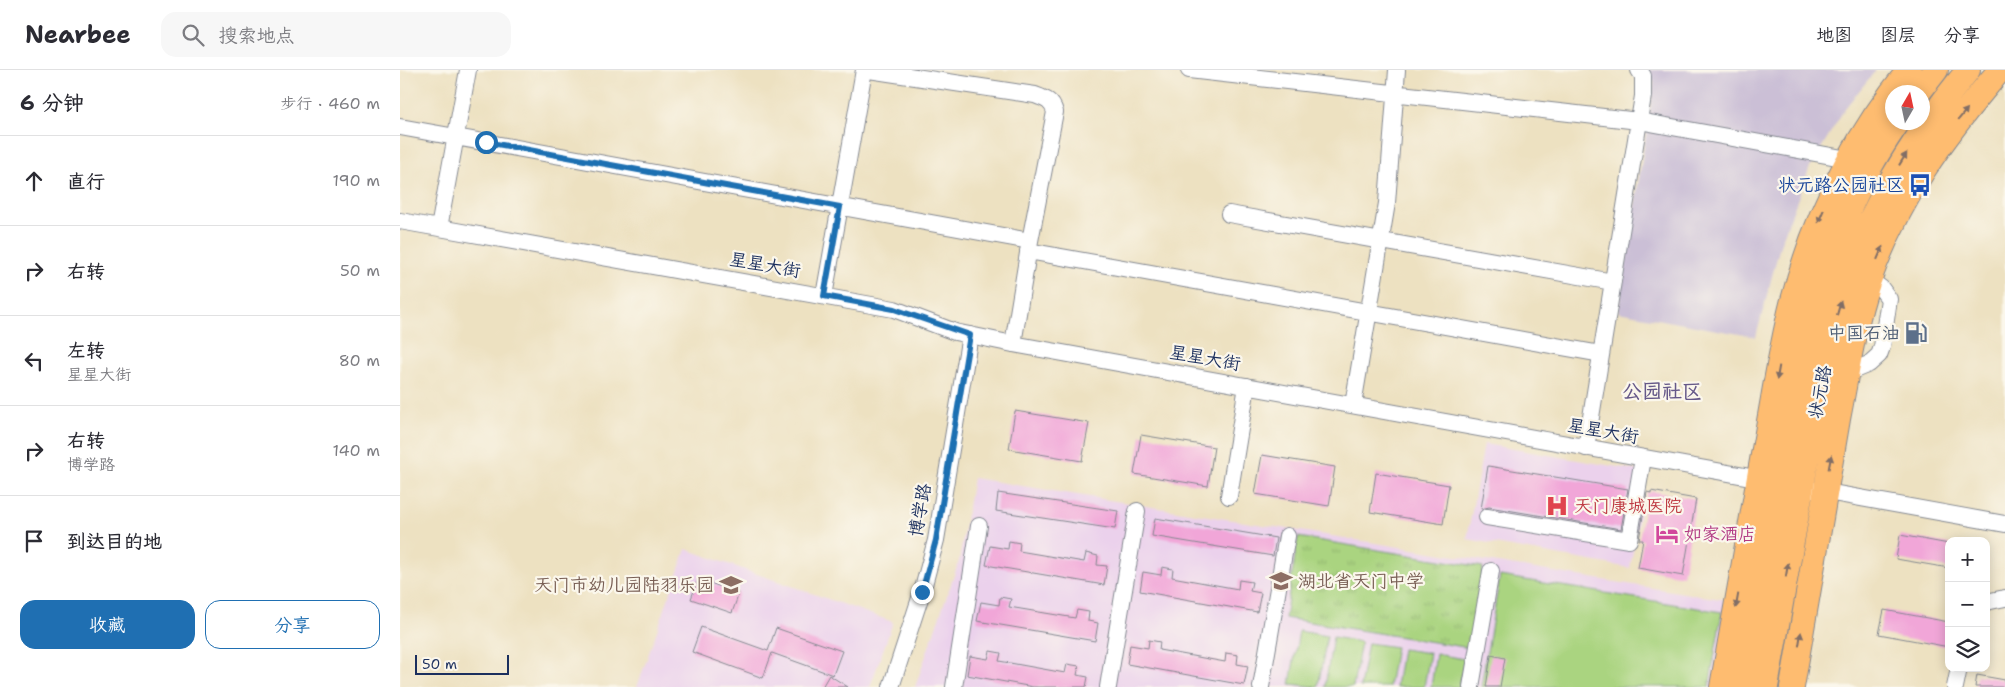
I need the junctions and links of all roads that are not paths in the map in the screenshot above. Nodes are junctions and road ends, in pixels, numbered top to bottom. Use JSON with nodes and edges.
{"nodes":[{"id":1,"x":468,"y":70,"type":"edge"},
{"id":2,"x":864,"y":70,"type":"edge"},
{"id":3,"x":869,"y":70,"type":"edge"},
{"id":4,"x":1189,"y":70,"type":"edge"},
{"id":5,"x":1397,"y":70,"type":"edge"},
{"id":6,"x":1638,"y":70,"type":"edge"},
{"id":7,"x":1909,"y":70,"type":"edge"},
{"id":8,"x":1936,"y":70,"type":"edge"},
{"id":9,"x":1968,"y":70,"type":"edge"},
{"id":10,"x":2000,"y":70,"type":"edge"},
{"id":11,"x":1924,"y":85,"type":"edge"},
{"id":12,"x":1395,"y":93,"type":"junction"},
{"id":13,"x":1639,"y":121,"type":"junction"},
{"id":14,"x":400,"y":127,"type":"edge"},
{"id":15,"x":1893,"y":130,"type":"edge"},
{"id":16,"x":456,"y":137,"type":"junction"},
{"id":17,"x":1848,"y":159,"type":"junction"},
{"id":18,"x":840,"y":207,"type":"junction"},
{"id":19,"x":1229,"y":214,"type":"dead end"},
{"id":20,"x":400,"y":221,"type":"edge"},
{"id":21,"x":439,"y":228,"type":"junction"},
{"id":22,"x":1380,"y":241,"type":"junction"},
{"id":23,"x":1029,"y":246,"type":"junction"},
{"id":24,"x":1807,"y":252,"type":"junction"},
{"id":25,"x":1860,"y":275,"type":"junction"},
{"id":26,"x":1613,"y":282,"type":"junction"},
{"id":27,"x":1818,"y":294,"type":"junction"},
{"id":28,"x":824,"y":296,"type":"junction"},
{"id":29,"x":1368,"y":312,"type":"junction"},
{"id":30,"x":970,"y":335,"type":"junction"},
{"id":31,"x":1013,"y":344,"type":"junction"},
{"id":32,"x":1601,"y":354,"type":"junction"},
{"id":33,"x":1847,"y":373,"type":"junction"},
{"id":34,"x":1247,"y":386,"type":"junction"},
{"id":35,"x":1820,"y":386,"type":"junction"},
{"id":36,"x":1352,"y":405,"type":"junction"},
{"id":37,"x":1586,"y":448,"type":"junction"},
{"id":38,"x":1643,"y":458,"type":"junction"},
{"id":39,"x":1780,"y":483,"type":"junction"},
{"id":40,"x":1825,"y":491,"type":"junction"},
{"id":41,"x":1229,"y":496,"type":"dead end"},
{"id":42,"x":1137,"y":511,"type":"dead end"},
{"id":43,"x":1487,"y":517,"type":"dead end"},
{"id":44,"x":2005,"y":524,"type":"edge"},
{"id":45,"x":979,"y":526,"type":"dead end"},
{"id":46,"x":1287,"y":536,"type":"dead end"},
{"id":47,"x":1491,"y":571,"type":"dead end"},
{"id":48,"x":2005,"y":598,"type":"edge"},
{"id":49,"x":1990,"y":601,"type":"edge"},
{"id":50,"x":1958,"y":672,"type":"edge"},
{"id":51,"x":891,"y":687,"type":"edge"},
{"id":52,"x":954,"y":687,"type":"edge"},
{"id":53,"x":1108,"y":687,"type":"edge"},
{"id":54,"x":1261,"y":687,"type":"edge"},
{"id":55,"x":1471,"y":687,"type":"edge"},
{"id":56,"x":1722,"y":687,"type":"edge"},
{"id":57,"x":1744,"y":687,"type":"edge"},
{"id":58,"x":1766,"y":687,"type":"edge"},
{"id":59,"x":1792,"y":687,"type":"edge"},
{"id":60,"x":1955,"y":687,"type":"edge"}],
"edges":[{"from":1,"to":16,"type":"street"},
{"from":2,"to":18,"type":"street"},
{"from":3,"to":23,"type":"street"},
{"from":4,"to":12,"type":"street"},
{"from":5,"to":12,"type":"street"},
{"from":6,"to":13,"type":"street"},
{"from":7,"to":17,"type":"highway"},
{"from":8,"to":11,"type":"highway"},
{"from":25,"to":9,"type":"highway","name":"状元路","one_way":true},
{"from":25,"to":10,"type":"highway","one_way":true},
{"from":12,"to":13,"type":"street"},
{"from":12,"to":22,"type":"street"},
{"from":13,"to":17,"type":"street"},
{"from":13,"to":26,"type":"street"},
{"from":14,"to":16,"type":"street"},
{"from":15,"to":27,"type":"highway","name":"状元路"},
{"from":16,"to":18,"type":"street"},
{"from":16,"to":21,"type":"street"},
{"from":17,"to":24,"type":"highway","one_way":true},
{"from":18,"to":23,"type":"street"},
{"from":18,"to":28,"type":"street"},
{"from":19,"to":22,"type":"street"},
{"from":20,"to":21,"type":"street","name":"星星大街"},
{"from":21,"to":28,"type":"street","name":"星星大街"},
{"from":22,"to":26,"type":"street"},
{"from":22,"to":29,"type":"street"},
{"from":23,"to":29,"type":"street"},
{"from":23,"to":31,"type":"street"},
{"from":24,"to":27,"type":"highway"},
{"from":24,"to":39,"type":"highway","one_way":true},
{"from":25,"to":33,"type":"highway"},
{"from":35,"to":25,"type":"highway","name":"状元路","one_way":true},
{"from":26,"to":32,"type":"street"},
{"from":27,"to":39,"type":"highway","name":"状元路"},
{"from":28,"to":30,"type":"street","name":"星星大街"},
{"from":29,"to":32,"type":"street"},
{"from":29,"to":36,"type":"street"},
{"from":30,"to":31,"type":"street","name":"星星大街"},
{"from":30,"to":51,"type":"street","name":"博学路"},
{"from":31,"to":34,"type":"street","name":"星星大街"},
{"from":32,"to":37,"type":"street"},
{"from":33,"to":35,"type":"highway"},
{"from":40,"to":33,"type":"highway","one_way":true},
{"from":34,"to":36,"type":"street","name":"星星大街"},
{"from":34,"to":41,"type":"street"},
{"from":35,"to":39,"type":"highway","name":"状元路"},
{"from":36,"to":37,"type":"street","name":"星星大街"},
{"from":37,"to":38,"type":"street","name":"星星大街"},
{"from":38,"to":39,"type":"street","name":"星星大街"},
{"from":38,"to":43,"type":"street"},
{"from":39,"to":40,"type":"street","name":"星星大街"},
{"from":39,"to":56,"type":"highway","one_way":true},
{"from":39,"to":57,"type":"highway","name":"状元路"},
{"from":58,"to":39,"type":"highway","name":"状元路","one_way":true},
{"from":40,"to":44,"type":"street","name":"星星大街"},
{"from":59,"to":40,"type":"highway","one_way":true},
{"from":42,"to":53,"type":"street"},
{"from":45,"to":52,"type":"street"},
{"from":46,"to":54,"type":"street"},
{"from":47,"to":55,"type":"street"},
{"from":48,"to":49,"type":"street"},
{"from":50,"to":60,"type":"street"}]}
